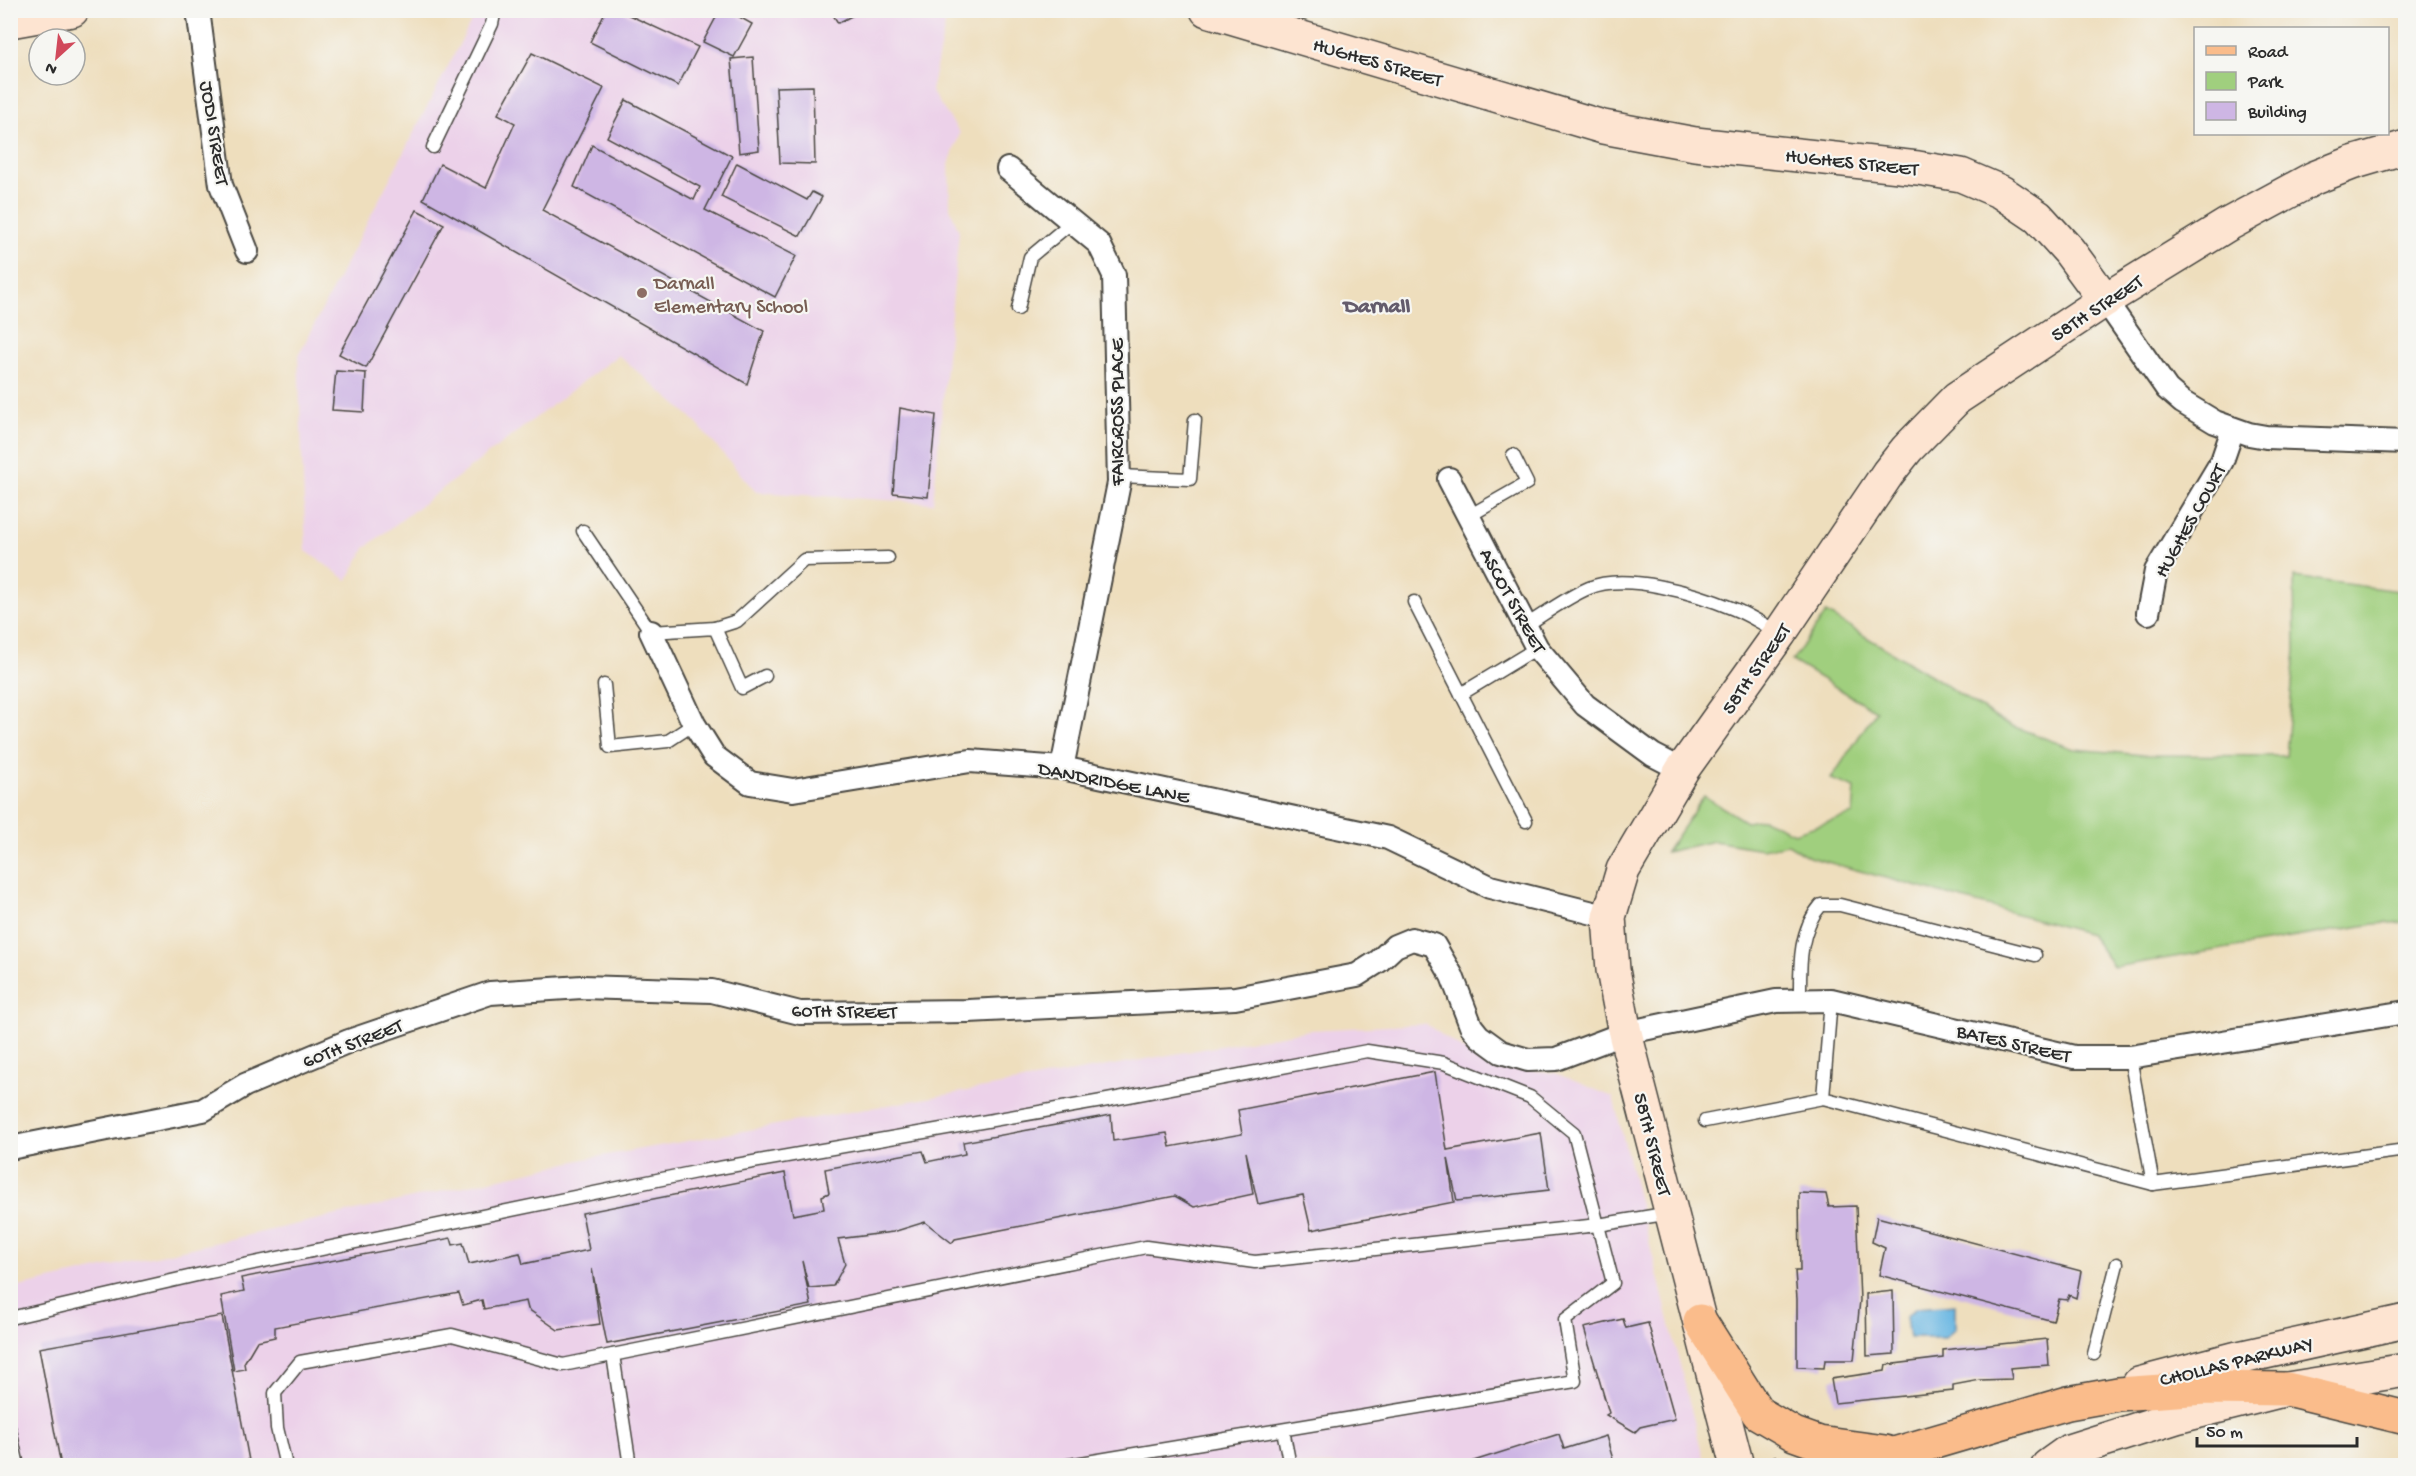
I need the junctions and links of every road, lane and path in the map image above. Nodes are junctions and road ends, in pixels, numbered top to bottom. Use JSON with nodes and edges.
{"nodes":[{"id":1,"x":72,"y":10,"type":"edge"},
{"id":2,"x":198,"y":10,"type":"edge"},
{"id":3,"x":495,"y":10,"type":"edge"},
{"id":4,"x":1207,"y":10,"type":"edge"},
{"id":5,"x":10,"y":21,"type":"edge"},
{"id":6,"x":434,"y":147,"type":"dead end"},
{"id":7,"x":2406,"y":147,"type":"edge"},
{"id":8,"x":1008,"y":169,"type":"dead end"},
{"id":9,"x":1072,"y":222,"type":"junction"},
{"id":10,"x":247,"y":251,"type":"dead end"},
{"id":11,"x":2105,"y":300,"type":"junction"},
{"id":12,"x":1018,"y":309,"type":"dead end"},
{"id":13,"x":1195,"y":420,"type":"dead end"},
{"id":14,"x":2233,"y":429,"type":"junction"},
{"id":15,"x":2406,"y":442,"type":"edge"},
{"id":16,"x":1513,"y":455,"type":"dead end"},
{"id":17,"x":1119,"y":476,"type":"junction"},
{"id":18,"x":1449,"y":479,"type":"dead end"},
{"id":19,"x":1469,"y":516,"type":"junction"},
{"id":20,"x":583,"y":531,"type":"dead end"},
{"id":21,"x":888,"y":558,"type":"dead end"},
{"id":22,"x":1414,"y":602,"type":"dead end"},
{"id":23,"x":2148,"y":613,"type":"dead end"},
{"id":24,"x":1525,"y":626,"type":"junction"},
{"id":25,"x":715,"y":628,"type":"junction"},
{"id":26,"x":651,"y":632,"type":"junction"},
{"id":27,"x":1780,"y":633,"type":"junction"},
{"id":28,"x":1537,"y":648,"type":"junction"},
{"id":29,"x":765,"y":676,"type":"dead end"},
{"id":30,"x":604,"y":685,"type":"dead end"},
{"id":31,"x":1461,"y":693,"type":"junction"},
{"id":32,"x":694,"y":724,"type":"junction"},
{"id":33,"x":1062,"y":768,"type":"junction"},
{"id":34,"x":1682,"y":770,"type":"junction"},
{"id":35,"x":1526,"y":821,"type":"dead end"},
{"id":36,"x":1609,"y":917,"type":"junction"},
{"id":37,"x":2035,"y":955,"type":"dead end"},
{"id":38,"x":1800,"y":1000,"type":"junction"},
{"id":39,"x":1831,"y":1000,"type":"junction"},
{"id":40,"x":2406,"y":1012,"type":"edge"},
{"id":41,"x":1625,"y":1033,"type":"junction"},
{"id":42,"x":2130,"y":1057,"type":"junction"},
{"id":43,"x":1823,"y":1098,"type":"junction"},
{"id":44,"x":1705,"y":1121,"type":"dead end"},
{"id":45,"x":10,"y":1148,"type":"edge"},
{"id":46,"x":2406,"y":1150,"type":"edge"},
{"id":47,"x":2153,"y":1184,"type":"junction"},
{"id":48,"x":1671,"y":1213,"type":"junction"},
{"id":49,"x":1598,"y":1225,"type":"junction"},
{"id":50,"x":2117,"y":1264,"type":"dead end"},
{"id":51,"x":10,"y":1317,"type":"edge"},
{"id":52,"x":1700,"y":1320,"type":"junction"},
{"id":53,"x":2406,"y":1321,"type":"edge"},
{"id":54,"x":2094,"y":1354,"type":"dead end"},
{"id":55,"x":613,"y":1355,"type":"junction"},
{"id":56,"x":2406,"y":1370,"type":"edge"},
{"id":57,"x":2287,"y":1389,"type":"junction"},
{"id":58,"x":2068,"y":1403,"type":"junction"},
{"id":59,"x":2406,"y":1418,"type":"edge"},
{"id":60,"x":10,"y":1430,"type":"edge"},
{"id":61,"x":1283,"y":1430,"type":"junction"},
{"id":62,"x":1896,"y":1454,"type":"junction"},
{"id":63,"x":18,"y":1466,"type":"edge"},
{"id":64,"x":286,"y":1466,"type":"edge"},
{"id":65,"x":630,"y":1466,"type":"edge"},
{"id":66,"x":1063,"y":1466,"type":"edge"},
{"id":67,"x":1290,"y":1466,"type":"edge"},
{"id":68,"x":1737,"y":1466,"type":"edge"},
{"id":69,"x":1853,"y":1466,"type":"edge"},
{"id":70,"x":2048,"y":1466,"type":"edge"}],
"edges":[{"from":1,"to":5,"type":"street"},
{"from":2,"to":10,"type":"street","name":"JODI STREET"},
{"from":3,"to":6,"type":"lane"},
{"from":4,"to":11,"type":"street","name":"HUGHES STREET"},
{"from":7,"to":11,"type":"street","name":"58TH STREET"},
{"from":8,"to":9,"type":"street","name":"FAIRCROSS PLACE"},
{"from":9,"to":12,"type":"lane"},
{"from":9,"to":17,"type":"street","name":"FAIRCROSS PLACE"},
{"from":11,"to":14,"type":"street","name":"HUGHES STREET"},
{"from":11,"to":27,"type":"street","name":"58TH STREET"},
{"from":13,"to":17,"type":"lane"},
{"from":14,"to":15,"type":"street","name":"HUGHES STREET"},
{"from":14,"to":23,"type":"street","name":"HUGHES COURT"},
{"from":16,"to":19,"type":"lane"},
{"from":17,"to":33,"type":"street","name":"FAIRCROSS PLACE"},
{"from":18,"to":19,"type":"street","name":"ASCOT STREET"},
{"from":19,"to":24,"type":"street","name":"ASCOT STREET"},
{"from":20,"to":26,"type":"lane"},
{"from":21,"to":25,"type":"lane"},
{"from":22,"to":31,"type":"lane"},
{"from":24,"to":27,"type":"lane"},
{"from":24,"to":28,"type":"street","name":"ASCOT STREET"},
{"from":25,"to":26,"type":"lane"},
{"from":25,"to":29,"type":"lane"},
{"from":26,"to":32,"type":"street","name":"DANDRIDGE LANE"},
{"from":27,"to":34,"type":"street","name":"58TH STREET"},
{"from":28,"to":31,"type":"lane"},
{"from":28,"to":34,"type":"street","name":"ASCOT STREET"},
{"from":30,"to":32,"type":"lane"},
{"from":31,"to":35,"type":"lane"},
{"from":32,"to":33,"type":"street","name":"DANDRIDGE LANE"},
{"from":33,"to":36,"type":"street","name":"DANDRIDGE LANE"},
{"from":34,"to":36,"type":"street","name":"58TH STREET"},
{"from":36,"to":41,"type":"street","name":"58TH STREET"},
{"from":37,"to":38,"type":"lane"},
{"from":38,"to":39,"type":"street","name":"BATES STREET"},
{"from":38,"to":41,"type":"street","name":"BATES STREET"},
{"from":39,"to":42,"type":"street","name":"BATES STREET"},
{"from":39,"to":43,"type":"lane"},
{"from":40,"to":42,"type":"street","name":"BATES STREET"},
{"from":41,"to":45,"type":"street","name":"60TH STREET"},
{"from":41,"to":48,"type":"street","name":"58TH STREET"},
{"from":42,"to":47,"type":"lane"},
{"from":43,"to":44,"type":"lane"},
{"from":43,"to":47,"type":"lane"},
{"from":46,"to":47,"type":"lane"},
{"from":48,"to":49,"type":"lane"},
{"from":48,"to":52,"type":"street","name":"58TH STREET"},
{"from":49,"to":51,"type":"lane"},
{"from":49,"to":55,"type":"lane"},
{"from":49,"to":61,"type":"lane"},
{"from":50,"to":54,"type":"lane"},
{"from":52,"to":62,"type":"main road"},
{"from":52,"to":68,"type":"street","name":"58TH STREET"},
{"from":53,"to":58,"type":"street","name":"CHOLLAS PARKWAY"},
{"from":55,"to":64,"type":"lane"},
{"from":55,"to":65,"type":"lane"},
{"from":56,"to":57,"type":"street","name":"CHOLLAS PARKWAY"},
{"from":57,"to":58,"type":"main road"},
{"from":57,"to":59,"type":"main road"},
{"from":57,"to":70,"type":"street","name":"CHOLLAS PARKWAY"},
{"from":58,"to":62,"type":"main road"},
{"from":60,"to":63,"type":"lane"},
{"from":61,"to":66,"type":"lane"},
{"from":61,"to":67,"type":"lane"},
{"from":62,"to":69,"type":"main road"}]}
